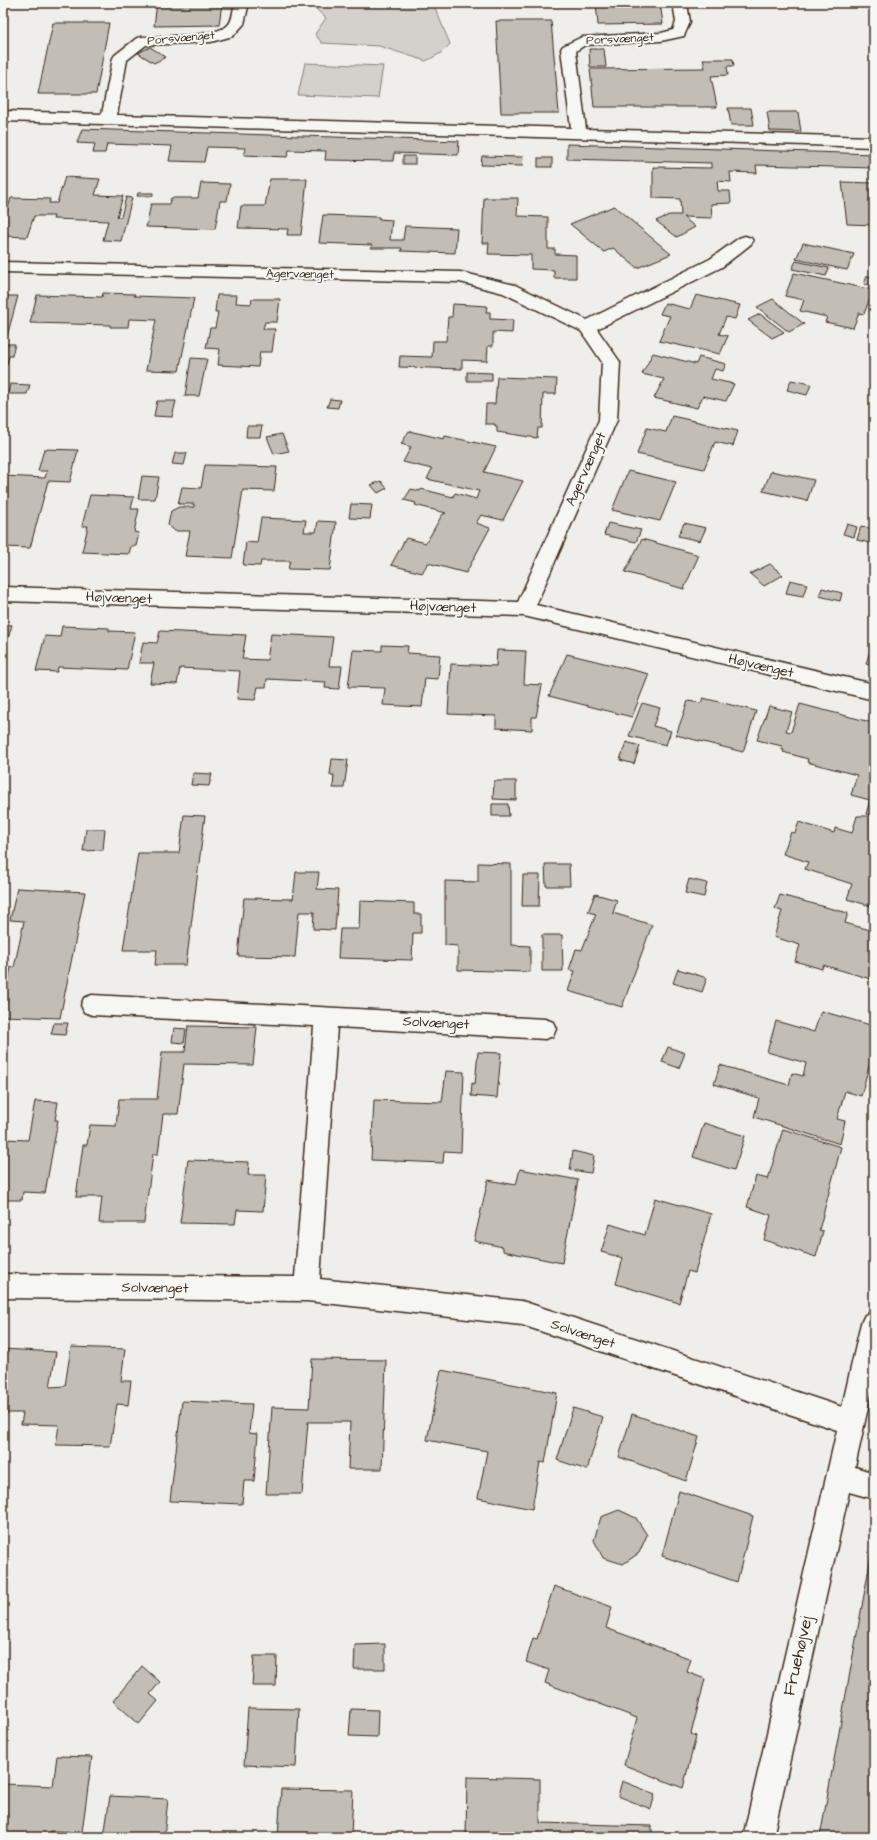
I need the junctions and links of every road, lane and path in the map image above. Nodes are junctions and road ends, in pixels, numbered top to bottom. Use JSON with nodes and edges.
{"nodes":[{"id":1,"x":242,"y":3,"type":"edge"},
{"id":2,"x":680,"y":3,"type":"edge"},
{"id":3,"x":3,"y":116,"type":"edge"},
{"id":4,"x":109,"y":119,"type":"junction"},
{"id":5,"x":579,"y":133,"type":"junction"},
{"id":6,"x":874,"y":142,"type":"edge"},
{"id":7,"x":745,"y":241,"type":"dead end"},
{"id":8,"x":3,"y":267,"type":"edge"},
{"id":9,"x":587,"y":327,"type":"junction"},
{"id":10,"x":3,"y":594,"type":"edge"},
{"id":11,"x":524,"y":610,"type":"junction"},
{"id":12,"x":874,"y":692,"type":"edge"},
{"id":13,"x":92,"y":1005,"type":"dead end"},
{"id":14,"x":326,"y":1017,"type":"junction"},
{"id":15,"x":545,"y":1029,"type":"dead end"},
{"id":16,"x":3,"y":1286,"type":"edge"},
{"id":17,"x":306,"y":1290,"type":"junction"},
{"id":18,"x":874,"y":1323,"type":"edge"},
{"id":19,"x":850,"y":1422,"type":"junction"},
{"id":20,"x":839,"y":1475,"type":"junction"},
{"id":21,"x":874,"y":1486,"type":"edge"},
{"id":22,"x":758,"y":1837,"type":"edge"}],
"edges":[{"from":1,"to":4,"type":"street","name":"Porsvænget"},
{"from":2,"to":5,"type":"street","name":"Porsvænget"},
{"from":3,"to":4,"type":"street"},
{"from":4,"to":5,"type":"street"},
{"from":5,"to":6,"type":"street"},
{"from":7,"to":9,"type":"street"},
{"from":8,"to":9,"type":"street","name":"Agervænget"},
{"from":9,"to":11,"type":"street","name":"Agervænget"},
{"from":10,"to":11,"type":"street","name":"Højvænget"},
{"from":11,"to":12,"type":"street","name":"Højvænget"},
{"from":13,"to":14,"type":"street","name":"Solvænget"},
{"from":14,"to":15,"type":"street","name":"Solvænget"},
{"from":14,"to":17,"type":"street"},
{"from":16,"to":17,"type":"street","name":"Solvænget"},
{"from":17,"to":19,"type":"street","name":"Solvænget"},
{"from":18,"to":19,"type":"street","name":"Fruehøjvej"},
{"from":19,"to":20,"type":"street","name":"Fruehøjvej"},
{"from":20,"to":21,"type":"street"},
{"from":20,"to":22,"type":"street","name":"Fruehøjvej"}]}
